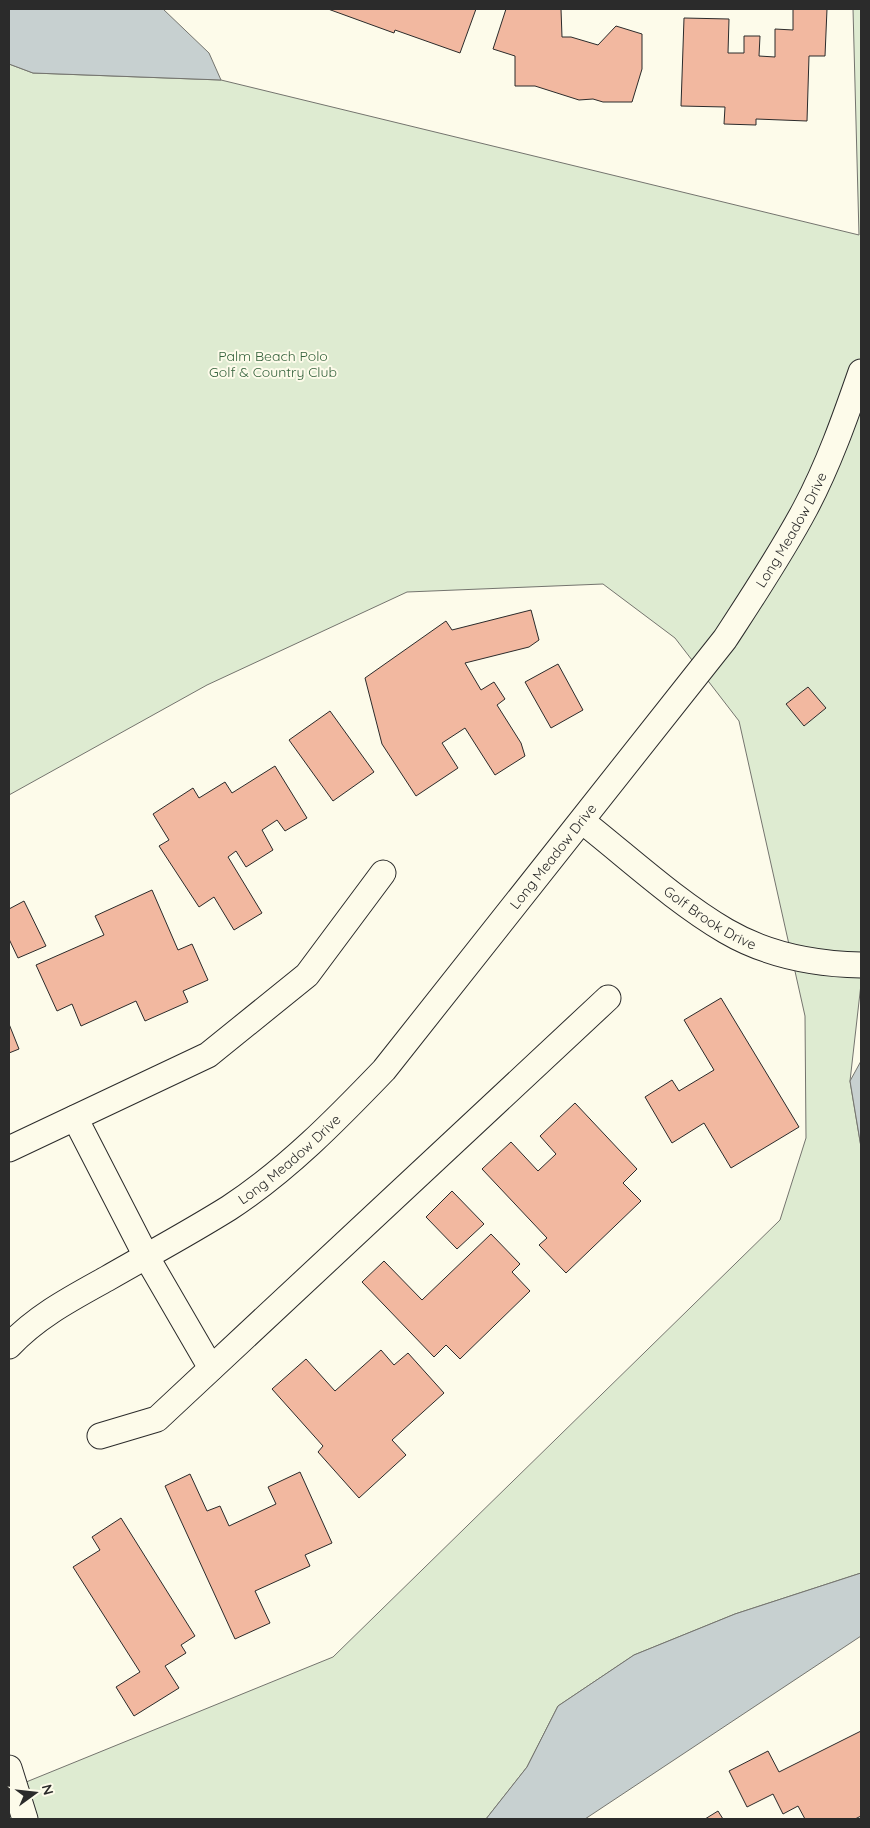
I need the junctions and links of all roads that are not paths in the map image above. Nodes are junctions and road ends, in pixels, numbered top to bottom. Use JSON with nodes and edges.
{"nodes":[{"id":1,"x":861,"y":372,"type":"edge"},
{"id":2,"x":582,"y":821,"type":"junction"},
{"id":3,"x":383,"y":873,"type":"dead end"},
{"id":4,"x":861,"y":965,"type":"edge"},
{"id":5,"x":608,"y":998,"type":"dead end"},
{"id":6,"x":75,"y":1118,"type":"junction"},
{"id":7,"x":9,"y":1149,"type":"edge"},
{"id":8,"x":146,"y":1256,"type":"junction"},
{"id":9,"x":9,"y":1346,"type":"edge"},
{"id":10,"x":211,"y":1368,"type":"junction"},
{"id":11,"x":100,"y":1436,"type":"dead end"},
{"id":12,"x":9,"y":1768,"type":"edge"},
{"id":13,"x":25,"y":1819,"type":"edge"}],
"edges":[{"from":1,"to":2,"type":"street","name":"Long Meadow Drive"},
{"from":2,"to":4,"type":"street","name":"Golf Brook Drive"},
{"from":2,"to":8,"type":"street","name":"Long Meadow Drive"},
{"from":3,"to":6,"type":"street"},
{"from":5,"to":10,"type":"street"},
{"from":6,"to":7,"type":"street"},
{"from":6,"to":8,"type":"street"},
{"from":8,"to":9,"type":"street","name":"Long Meadow Drive"},
{"from":8,"to":10,"type":"street"},
{"from":10,"to":11,"type":"street"},
{"from":12,"to":13,"type":"street"}]}
